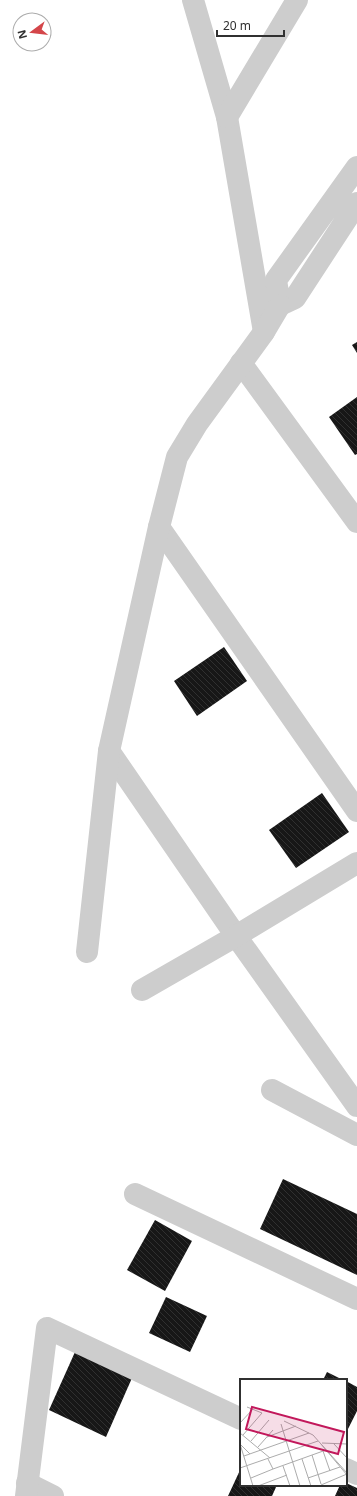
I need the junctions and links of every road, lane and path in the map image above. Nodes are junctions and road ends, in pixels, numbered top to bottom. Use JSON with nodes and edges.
{"nodes":[{"id":1,"x":192,"y":0,"type":"edge"},
{"id":2,"x":297,"y":0,"type":"edge"},
{"id":3,"x":227,"y":117,"type":"junction"},
{"id":4,"x":357,"y":167,"type":"edge"},
{"id":5,"x":356,"y":207,"type":"edge"},
{"id":6,"x":280,"y":305,"type":"junction"},
{"id":7,"x":264,"y":332,"type":"junction"},
{"id":8,"x":242,"y":363,"type":"junction"},
{"id":9,"x":357,"y":522,"type":"edge"},
{"id":10,"x":158,"y":527,"type":"junction"},
{"id":11,"x":109,"y":751,"type":"junction"},
{"id":12,"x":357,"y":812,"type":"edge"},
{"id":13,"x":357,"y":862,"type":"edge"},
{"id":14,"x":236,"y":936,"type":"junction"},
{"id":15,"x":87,"y":952,"type":"dead end"},
{"id":16,"x":142,"y":990,"type":"dead end"},
{"id":17,"x":272,"y":1090,"type":"dead end"},
{"id":18,"x":357,"y":1106,"type":"edge"},
{"id":19,"x":357,"y":1135,"type":"edge"},
{"id":20,"x":135,"y":1194,"type":"dead end"},
{"id":21,"x":357,"y":1299,"type":"edge"},
{"id":22,"x":240,"y":1419,"type":"edge"},
{"id":23,"x":347,"y":1469,"type":"edge"},
{"id":24,"x":357,"y":1474,"type":"edge"},
{"id":25,"x":26,"y":1490,"type":"edge"},
{"id":26,"x":53,"y":1496,"type":"edge"}],
"edges":[{"from":1,"to":3,"type":"street"},
{"from":2,"to":3,"type":"street"},
{"from":3,"to":7,"type":"street"},
{"from":4,"to":6,"type":"street"},
{"from":5,"to":6,"type":"street"},
{"from":6,"to":7,"type":"street"},
{"from":7,"to":8,"type":"street"},
{"from":8,"to":9,"type":"street"},
{"from":8,"to":10,"type":"street"},
{"from":10,"to":11,"type":"street"},
{"from":10,"to":12,"type":"street"},
{"from":11,"to":14,"type":"street"},
{"from":11,"to":15,"type":"street"},
{"from":13,"to":14,"type":"street"},
{"from":14,"to":16,"type":"street"},
{"from":14,"to":18,"type":"street"},
{"from":17,"to":19,"type":"street"},
{"from":20,"to":21,"type":"street"},
{"from":22,"to":25,"type":"street"},
{"from":23,"to":24,"type":"street"},
{"from":25,"to":26,"type":"street"}]}
